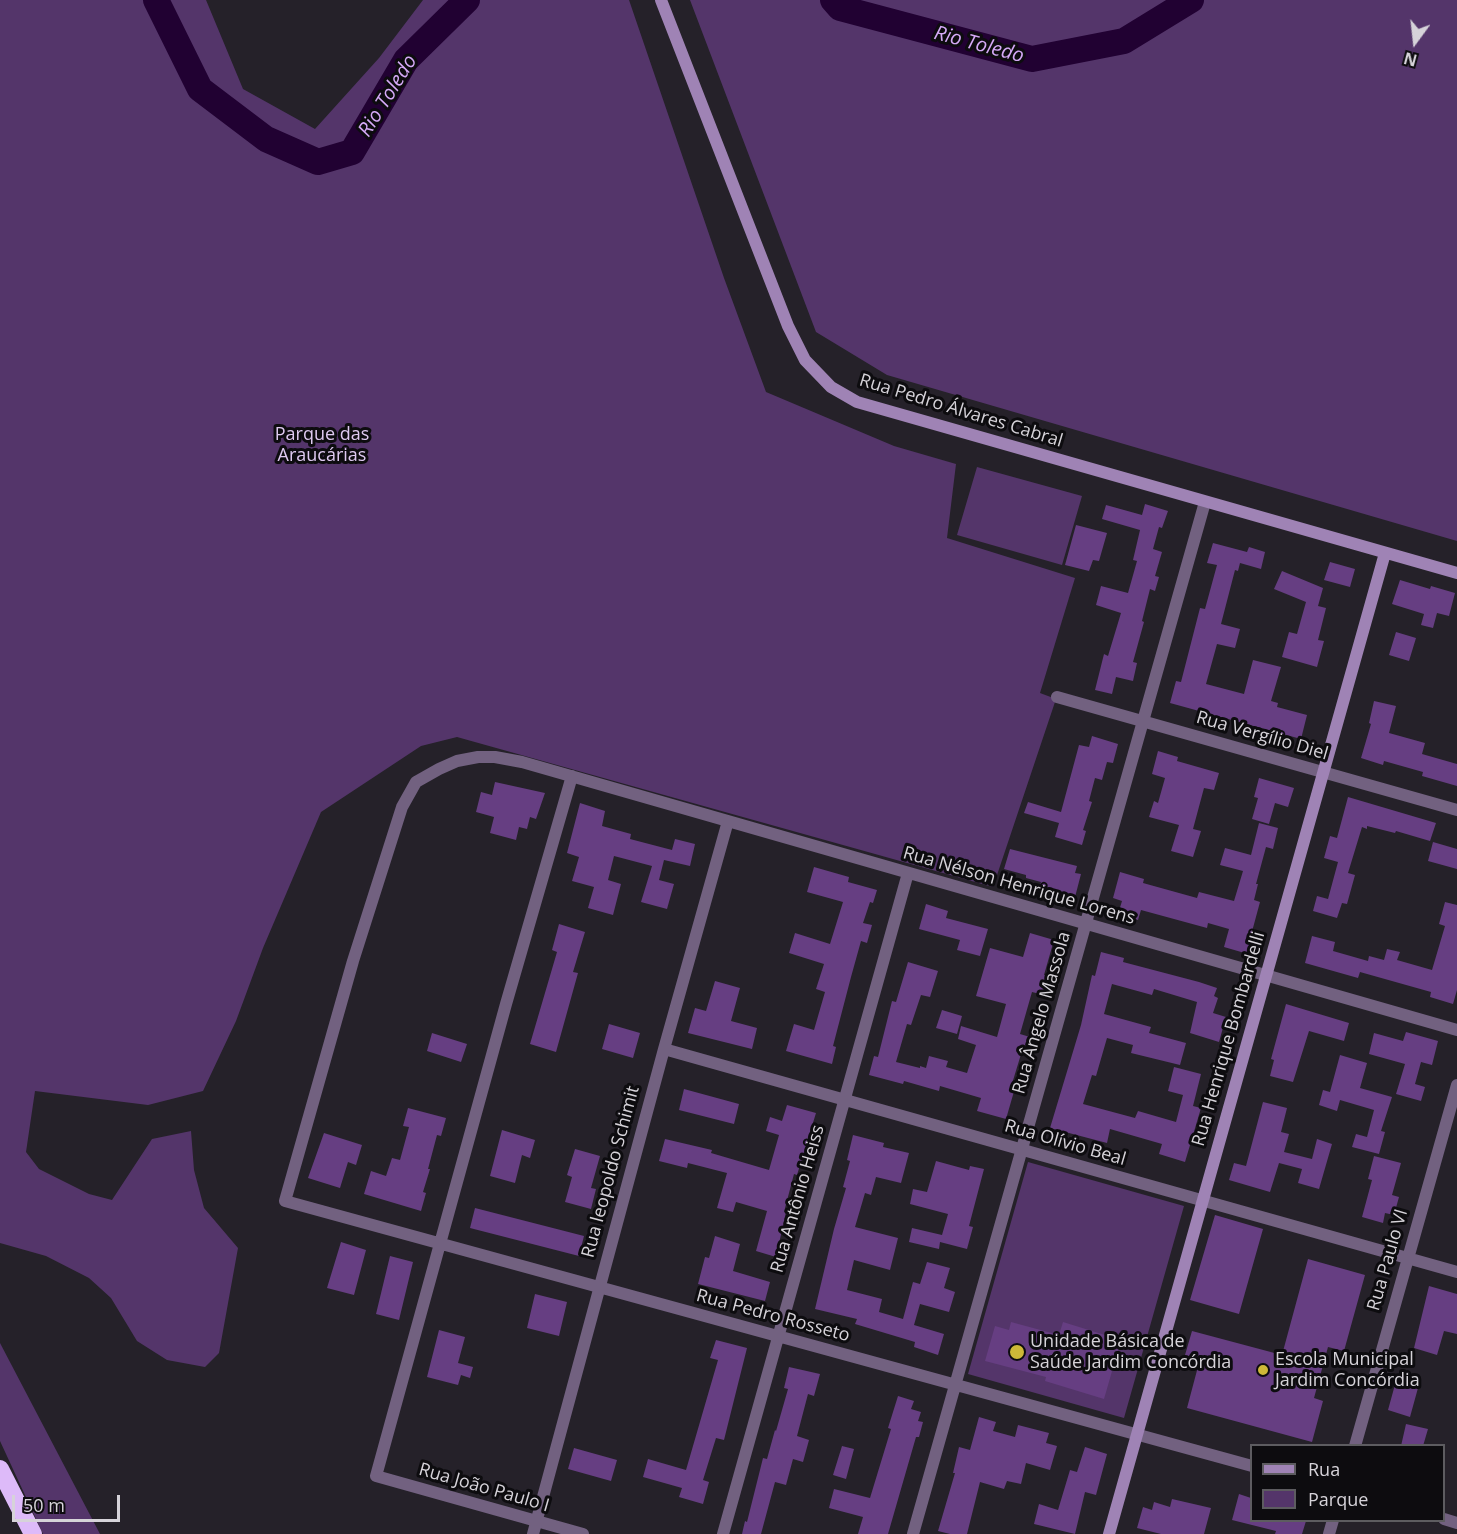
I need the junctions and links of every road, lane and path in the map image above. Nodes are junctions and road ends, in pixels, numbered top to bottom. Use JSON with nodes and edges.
{"nodes":[{"id":1,"x":660,"y":0,"type":"edge"},
{"id":2,"x":1205,"y":502,"type":"junction"},
{"id":3,"x":1385,"y":553,"type":"junction"},
{"id":4,"x":1457,"y":573,"type":"edge"},
{"id":5,"x":1057,"y":698,"type":"dead end"},
{"id":6,"x":1143,"y":722,"type":"junction"},
{"id":7,"x":1323,"y":772,"type":"junction"},
{"id":8,"x":572,"y":776,"type":"junction"},
{"id":9,"x":1457,"y":810,"type":"edge"},
{"id":10,"x":728,"y":821,"type":"junction"},
{"id":11,"x":908,"y":873,"type":"junction"},
{"id":12,"x":1086,"y":924,"type":"junction"},
{"id":13,"x":1266,"y":975,"type":"junction"},
{"id":14,"x":1457,"y":1030,"type":"edge"},
{"id":15,"x":663,"y":1049,"type":"junction"},
{"id":16,"x":1457,"y":1085,"type":"edge"},
{"id":17,"x":844,"y":1100,"type":"junction"},
{"id":18,"x":1022,"y":1149,"type":"junction"},
{"id":19,"x":1203,"y":1200,"type":"junction"},
{"id":20,"x":285,"y":1201,"type":"joint"},
{"id":21,"x":440,"y":1243,"type":"junction"},
{"id":22,"x":1408,"y":1258,"type":"junction"},
{"id":23,"x":1457,"y":1272,"type":"edge"},
{"id":24,"x":599,"y":1287,"type":"junction"},
{"id":25,"x":778,"y":1336,"type":"junction"},
{"id":26,"x":956,"y":1385,"type":"junction"},
{"id":27,"x":1137,"y":1435,"type":"junction"},
{"id":28,"x":1355,"y":1444,"type":"edge"},
{"id":29,"x":1250,"y":1466,"type":"edge"},
{"id":30,"x":0,"y":1469,"type":"edge"},
{"id":31,"x":0,"y":1480,"type":"edge"},
{"id":32,"x":536,"y":1521,"type":"junction"},
{"id":33,"x":24,"y":1534,"type":"edge"},
{"id":34,"x":33,"y":1534,"type":"edge"},
{"id":35,"x":532,"y":1534,"type":"edge"},
{"id":36,"x":583,"y":1534,"type":"edge"},
{"id":37,"x":723,"y":1534,"type":"edge"},
{"id":38,"x":914,"y":1534,"type":"edge"},
{"id":39,"x":1109,"y":1534,"type":"edge"}],
"edges":[{"from":1,"to":2,"type":"street","name":"Rua Pedro Álvares Cabral"},
{"from":2,"to":3,"type":"street","name":"Rua Pedro Álvares Cabral"},
{"from":2,"to":6,"type":"street","name":"Rua Ângelo Massola"},
{"from":3,"to":4,"type":"street","name":"Rua Pedro Álvares Cabral"},
{"from":3,"to":7,"type":"street","name":"Rua Henrique Bombardelli"},
{"from":5,"to":6,"type":"street","name":"Rua Vergílio Diel"},
{"from":6,"to":7,"type":"street","name":"Rua Vergílio Diel"},
{"from":6,"to":12,"type":"street","name":"Rua Ângelo Massola"},
{"from":7,"to":9,"type":"street","name":"Rua Vergílio Diel"},
{"from":7,"to":13,"type":"street","name":"Rua Henrique Bombardelli"},
{"from":8,"to":10,"type":"street","name":"Rua Nélson Henrique Lorens"},
{"from":8,"to":20,"type":"street","name":"Rua Nélson Henrique Lorens"},
{"from":8,"to":21,"type":"street"},
{"from":10,"to":11,"type":"street","name":"Rua Nélson Henrique Lorens"},
{"from":10,"to":15,"type":"street","name":"Rua leopoldo Schimit"},
{"from":11,"to":12,"type":"street","name":"Rua Nélson Henrique Lorens"},
{"from":11,"to":17,"type":"street","name":"Rua Antônio Heiss"},
{"from":12,"to":13,"type":"street","name":"Rua Nélson Henrique Lorens"},
{"from":12,"to":18,"type":"street","name":"Rua Ângelo Massola"},
{"from":13,"to":14,"type":"street","name":"Rua Nélson Henrique Lorens"},
{"from":13,"to":19,"type":"street","name":"Rua Henrique Bombardelli"},
{"from":15,"to":17,"type":"street","name":"Rua Olívio Beal"},
{"from":15,"to":24,"type":"street","name":"Rua leopoldo Schimit"},
{"from":16,"to":22,"type":"street","name":"Rua Paulo VI"},
{"from":17,"to":18,"type":"street","name":"Rua Olívio Beal"},
{"from":17,"to":25,"type":"street","name":"Rua Antônio Heiss"},
{"from":18,"to":19,"type":"street","name":"Rua Olívio Beal"},
{"from":18,"to":26,"type":"street","name":"Rua Ângelo Massola"},
{"from":19,"to":22,"type":"street","name":"Rua Olívio Beal"},
{"from":19,"to":27,"type":"street","name":"Rua Henrique Bombardelli"},
{"from":20,"to":21,"type":"street","name":"Rua Pedro Rosseto"},
{"from":21,"to":24,"type":"street","name":"Rua Pedro Rosseto"},
{"from":21,"to":32,"type":"street","name":"Rua João Paulo I"},
{"from":22,"to":23,"type":"street","name":"Rua Olívio Beal"},
{"from":22,"to":28,"type":"street","name":"Rua Paulo VI"},
{"from":24,"to":25,"type":"street","name":"Rua Pedro Rosseto"},
{"from":24,"to":32,"type":"street","name":"Rua leopoldo Schimit"},
{"from":25,"to":26,"type":"street","name":"Rua Pedro Rosseto"},
{"from":25,"to":37,"type":"street","name":"Rua Antônio Heiss"},
{"from":26,"to":27,"type":"street","name":"Rua Pedro Rosseto"},
{"from":26,"to":38,"type":"street","name":"Rua Ângelo Massola"},
{"from":27,"to":29,"type":"street","name":"Rua Pedro Rosseto"},
{"from":27,"to":39,"type":"street","name":"Rua Henrique Bombardelli"},
{"from":30,"to":34,"type":"highway"},
{"from":31,"to":33,"type":"highway"},
{"from":32,"to":35,"type":"street","name":"Rua leopoldo Schimit"},
{"from":32,"to":36,"type":"street","name":"Rua João Paulo I"}]}
